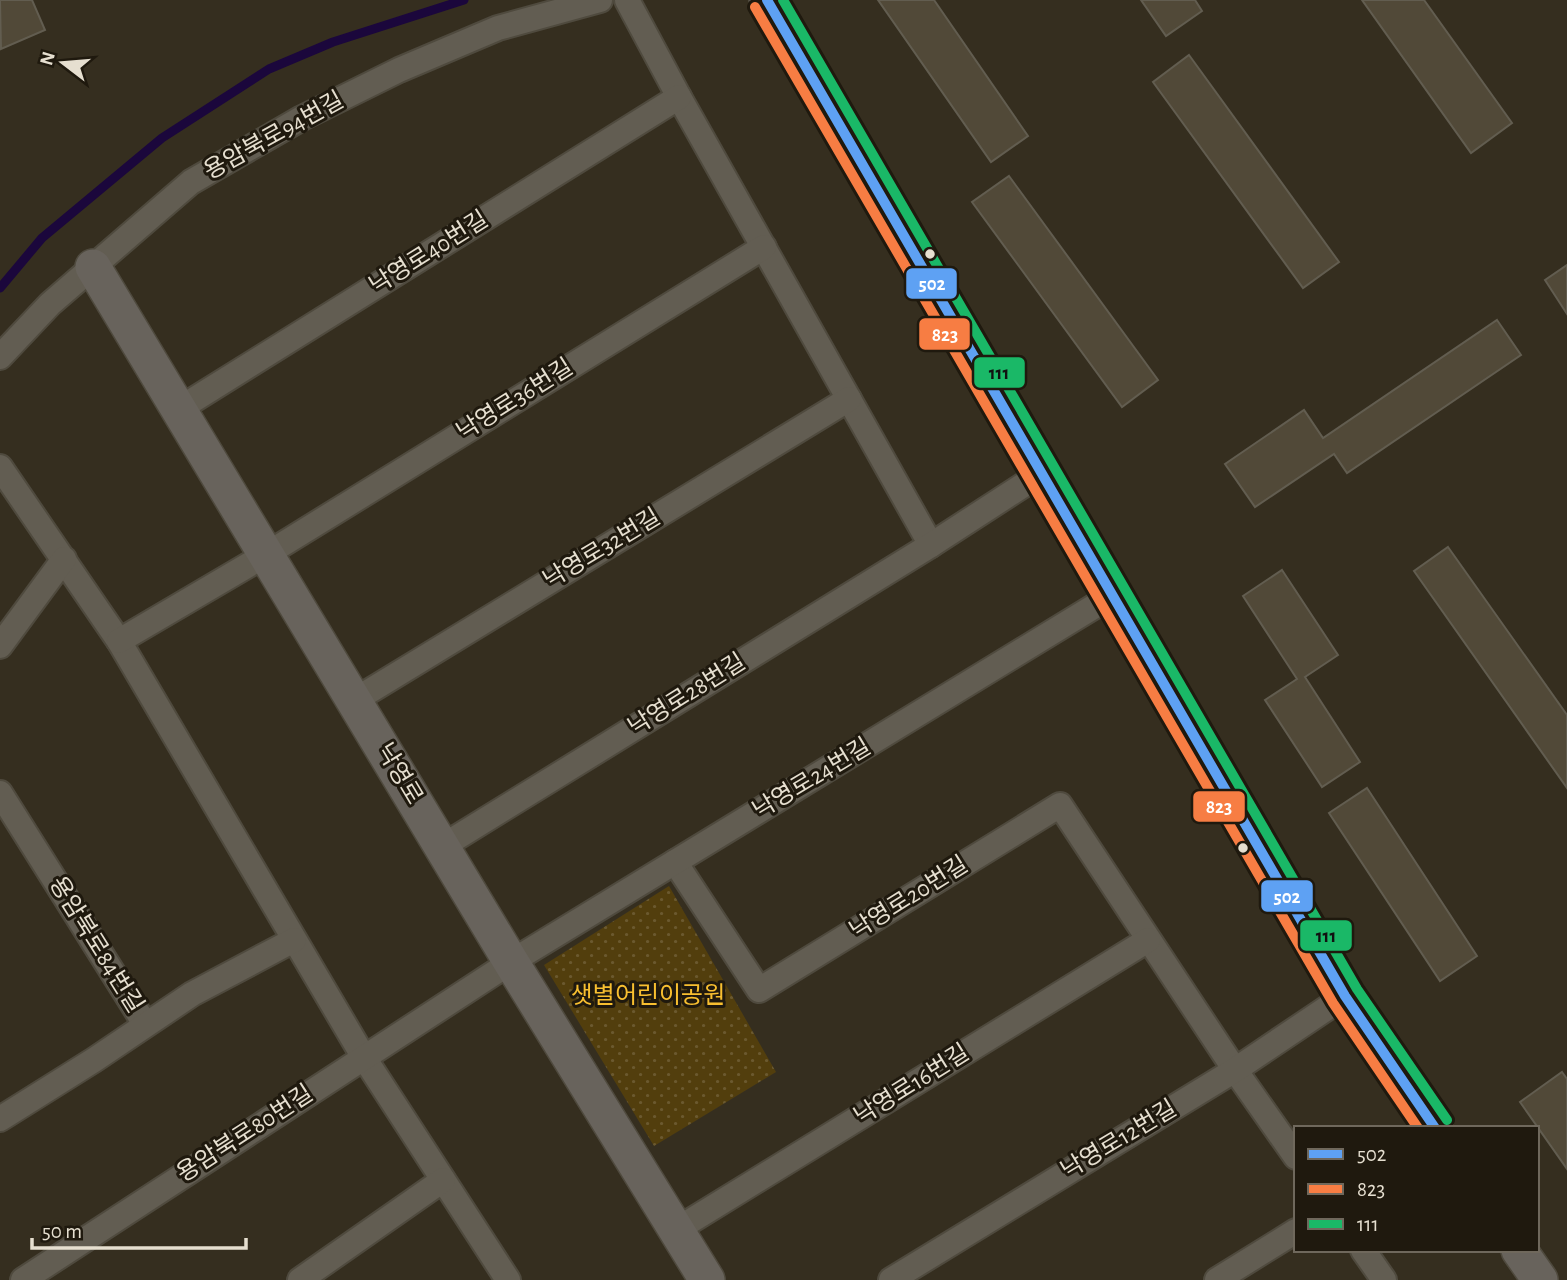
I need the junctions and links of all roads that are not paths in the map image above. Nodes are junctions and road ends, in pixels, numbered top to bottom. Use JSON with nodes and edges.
{"nodes":[{"id":1,"x":600,"y":0,"type":"edge"},
{"id":2,"x":627,"y":0,"type":"edge"},
{"id":3,"x":767,"y":0,"type":"edge"},
{"id":4,"x":679,"y":97,"type":"junction"},
{"id":5,"x":764,"y":247,"type":"junction"},
{"id":6,"x":93,"y":267,"type":"junction"},
{"id":7,"x":0,"y":357,"type":"edge"},
{"id":8,"x":849,"y":399,"type":"junction"},
{"id":9,"x":179,"y":409,"type":"junction"},
{"id":10,"x":0,"y":467,"type":"edge"},
{"id":11,"x":1042,"y":472,"type":"junction"},
{"id":12,"x":931,"y":545,"type":"junction"},
{"id":13,"x":267,"y":554,"type":"junction"},
{"id":14,"x":64,"y":559,"type":"junction"},
{"id":15,"x":1113,"y":595,"type":"junction"},
{"id":16,"x":119,"y":640,"type":"junction"},
{"id":17,"x":0,"y":646,"type":"edge"},
{"id":18,"x":355,"y":700,"type":"junction"},
{"id":19,"x":0,"y":793,"type":"edge"},
{"id":20,"x":443,"y":846,"type":"junction"},
{"id":21,"x":675,"y":862,"type":"junction"},
{"id":22,"x":294,"y":940,"type":"junction"},
{"id":23,"x":1149,"y":940,"type":"junction"},
{"id":24,"x":511,"y":962,"type":"junction"},
{"id":25,"x":1345,"y":996,"type":"junction"},
{"id":26,"x":145,"y":1024,"type":"junction"},
{"id":27,"x":362,"y":1056,"type":"junction"},
{"id":28,"x":1234,"y":1070,"type":"junction"},
{"id":29,"x":0,"y":1119,"type":"edge"},
{"id":30,"x":1435,"y":1126,"type":"edge"},
{"id":31,"x":1294,"y":1154,"type":"edge"},
{"id":32,"x":443,"y":1180,"type":"junction"},
{"id":33,"x":676,"y":1230,"type":"junction"},
{"id":34,"x":1294,"y":1232,"type":"edge"},
{"id":35,"x":1364,"y":1252,"type":"edge"},
{"id":36,"x":1520,"y":1252,"type":"edge"},
{"id":37,"x":302,"y":1279,"type":"edge"},
{"id":38,"x":23,"y":1280,"type":"edge"},
{"id":39,"x":508,"y":1280,"type":"edge"},
{"id":40,"x":707,"y":1280,"type":"edge"},
{"id":41,"x":891,"y":1280,"type":"edge"},
{"id":42,"x":1217,"y":1280,"type":"edge"},
{"id":43,"x":1384,"y":1280,"type":"edge"},
{"id":44,"x":1540,"y":1280,"type":"edge"}],
"edges":[{"from":1,"to":6,"type":"street","name":"용암북로94번길"},
{"from":2,"to":4,"type":"street"},
{"from":3,"to":11,"type":"street"},
{"from":4,"to":5,"type":"street"},
{"from":4,"to":9,"type":"street","name":"낙영로40번길"},
{"from":5,"to":8,"type":"street"},
{"from":5,"to":13,"type":"street","name":"낙영로36번길"},
{"from":6,"to":7,"type":"street","name":"용암북로94번길"},
{"from":6,"to":9,"type":"street","name":"낙영로"},
{"from":8,"to":12,"type":"street"},
{"from":8,"to":18,"type":"street","name":"낙영로32번길"},
{"from":9,"to":13,"type":"street","name":"낙영로"},
{"from":10,"to":14,"type":"street"},
{"from":11,"to":12,"type":"street","name":"낙영로28번길"},
{"from":11,"to":15,"type":"street"},
{"from":12,"to":20,"type":"street","name":"낙영로28번길"},
{"from":13,"to":16,"type":"street","name":"낙영로36번길"},
{"from":13,"to":18,"type":"street","name":"낙영로"},
{"from":14,"to":16,"type":"street"},
{"from":14,"to":17,"type":"street"},
{"from":15,"to":21,"type":"street","name":"낙영로24번길"},
{"from":15,"to":25,"type":"street"},
{"from":16,"to":22,"type":"street"},
{"from":18,"to":20,"type":"street","name":"낙영로"},
{"from":19,"to":26,"type":"street","name":"용암북로84번길"},
{"from":20,"to":24,"type":"street","name":"낙영로"},
{"from":21,"to":23,"type":"street","name":"낙영로20번길"},
{"from":21,"to":24,"type":"street","name":"낙영로24번길"},
{"from":22,"to":26,"type":"street","name":"용암북로84번길"},
{"from":22,"to":27,"type":"street"},
{"from":23,"to":28,"type":"street"},
{"from":23,"to":33,"type":"street","name":"낙영로16번길"},
{"from":24,"to":27,"type":"street","name":"용암북로80번길"},
{"from":24,"to":33,"type":"street","name":"낙영로"},
{"from":25,"to":28,"type":"street","name":"낙영로12번길"},
{"from":25,"to":30,"type":"street"},
{"from":26,"to":29,"type":"street","name":"용암북로84번길"},
{"from":27,"to":32,"type":"street"},
{"from":27,"to":38,"type":"street","name":"용암북로80번길"},
{"from":28,"to":31,"type":"street"},
{"from":28,"to":41,"type":"street","name":"낙영로12번길"},
{"from":32,"to":37,"type":"street"},
{"from":32,"to":39,"type":"street"},
{"from":33,"to":40,"type":"street","name":"낙영로"},
{"from":34,"to":42,"type":"street"},
{"from":35,"to":43,"type":"street"},
{"from":36,"to":44,"type":"street"}]}
